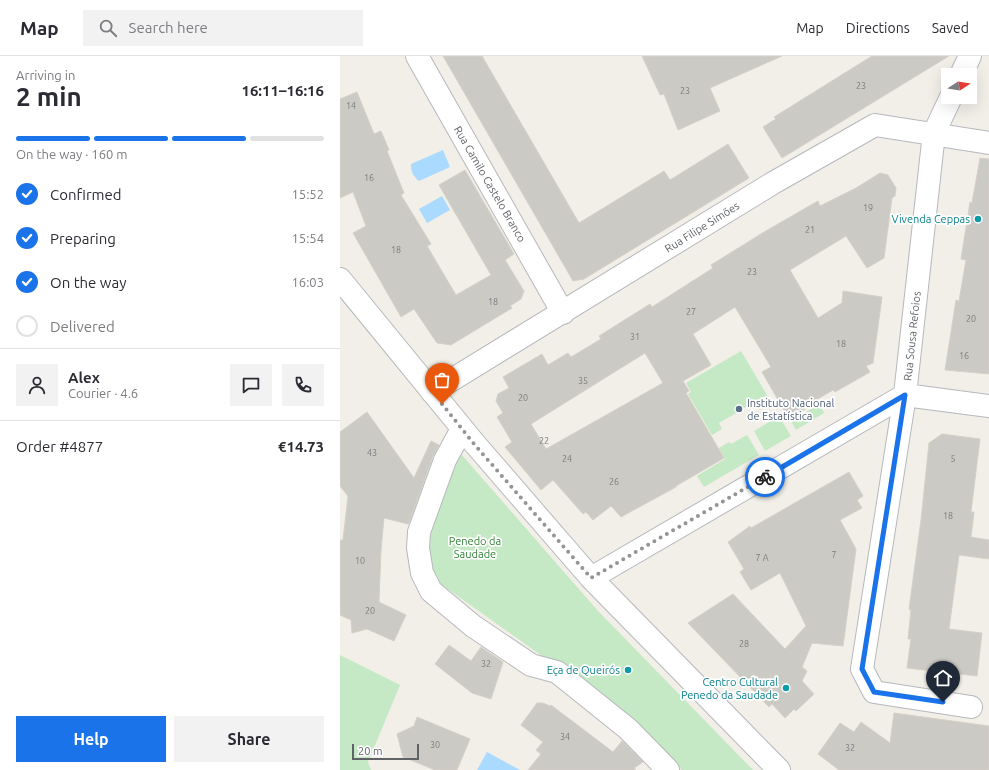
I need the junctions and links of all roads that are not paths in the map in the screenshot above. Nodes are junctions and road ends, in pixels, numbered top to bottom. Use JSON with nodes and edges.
{"nodes":[{"id":1,"x":417,"y":56,"type":"edge"},
{"id":2,"x":970,"y":56,"type":"edge"},
{"id":3,"x":964,"y":68,"type":"edge"},
{"id":4,"x":948,"y":104,"type":"edge"},
{"id":5,"x":934,"y":133,"type":"junction"},
{"id":6,"x":989,"y":143,"type":"edge"},
{"id":7,"x":340,"y":280,"type":"edge"},
{"id":8,"x":563,"y":313,"type":"junction"},
{"id":9,"x":432,"y":392,"type":"junction"},
{"id":10,"x":905,"y":395,"type":"junction"},
{"id":11,"x":989,"y":406,"type":"edge"},
{"id":12,"x":462,"y":429,"type":"junction"},
{"id":13,"x":591,"y":578,"type":"junction"},
{"id":14,"x":971,"y":707,"type":"dead end"},
{"id":15,"x":668,"y":770,"type":"edge"},
{"id":16,"x":779,"y":770,"type":"edge"}],
"edges":[{"from":1,"to":8,"type":"street","name":"Rua Camilo Castelo Branco"},
{"from":2,"to":3,"type":"street"},
{"from":4,"to":5,"type":"street","name":"Rua Sousa Refoios"},
{"from":5,"to":6,"type":"street","name":"Rua Filipe Simões"},
{"from":5,"to":8,"type":"street","name":"Rua Filipe Simões"},
{"from":5,"to":10,"type":"street","name":"Rua Sousa Refoios"},
{"from":7,"to":9,"type":"street"},
{"from":8,"to":9,"type":"street","name":"Rua Filipe Simões"},
{"from":9,"to":12,"type":"street"},
{"from":10,"to":11,"type":"street"},
{"from":10,"to":13,"type":"street"},
{"from":10,"to":14,"type":"street","name":"Rua Sousa Refoios"},
{"from":12,"to":13,"type":"street"},
{"from":12,"to":15,"type":"street"},
{"from":13,"to":16,"type":"street"}]}
